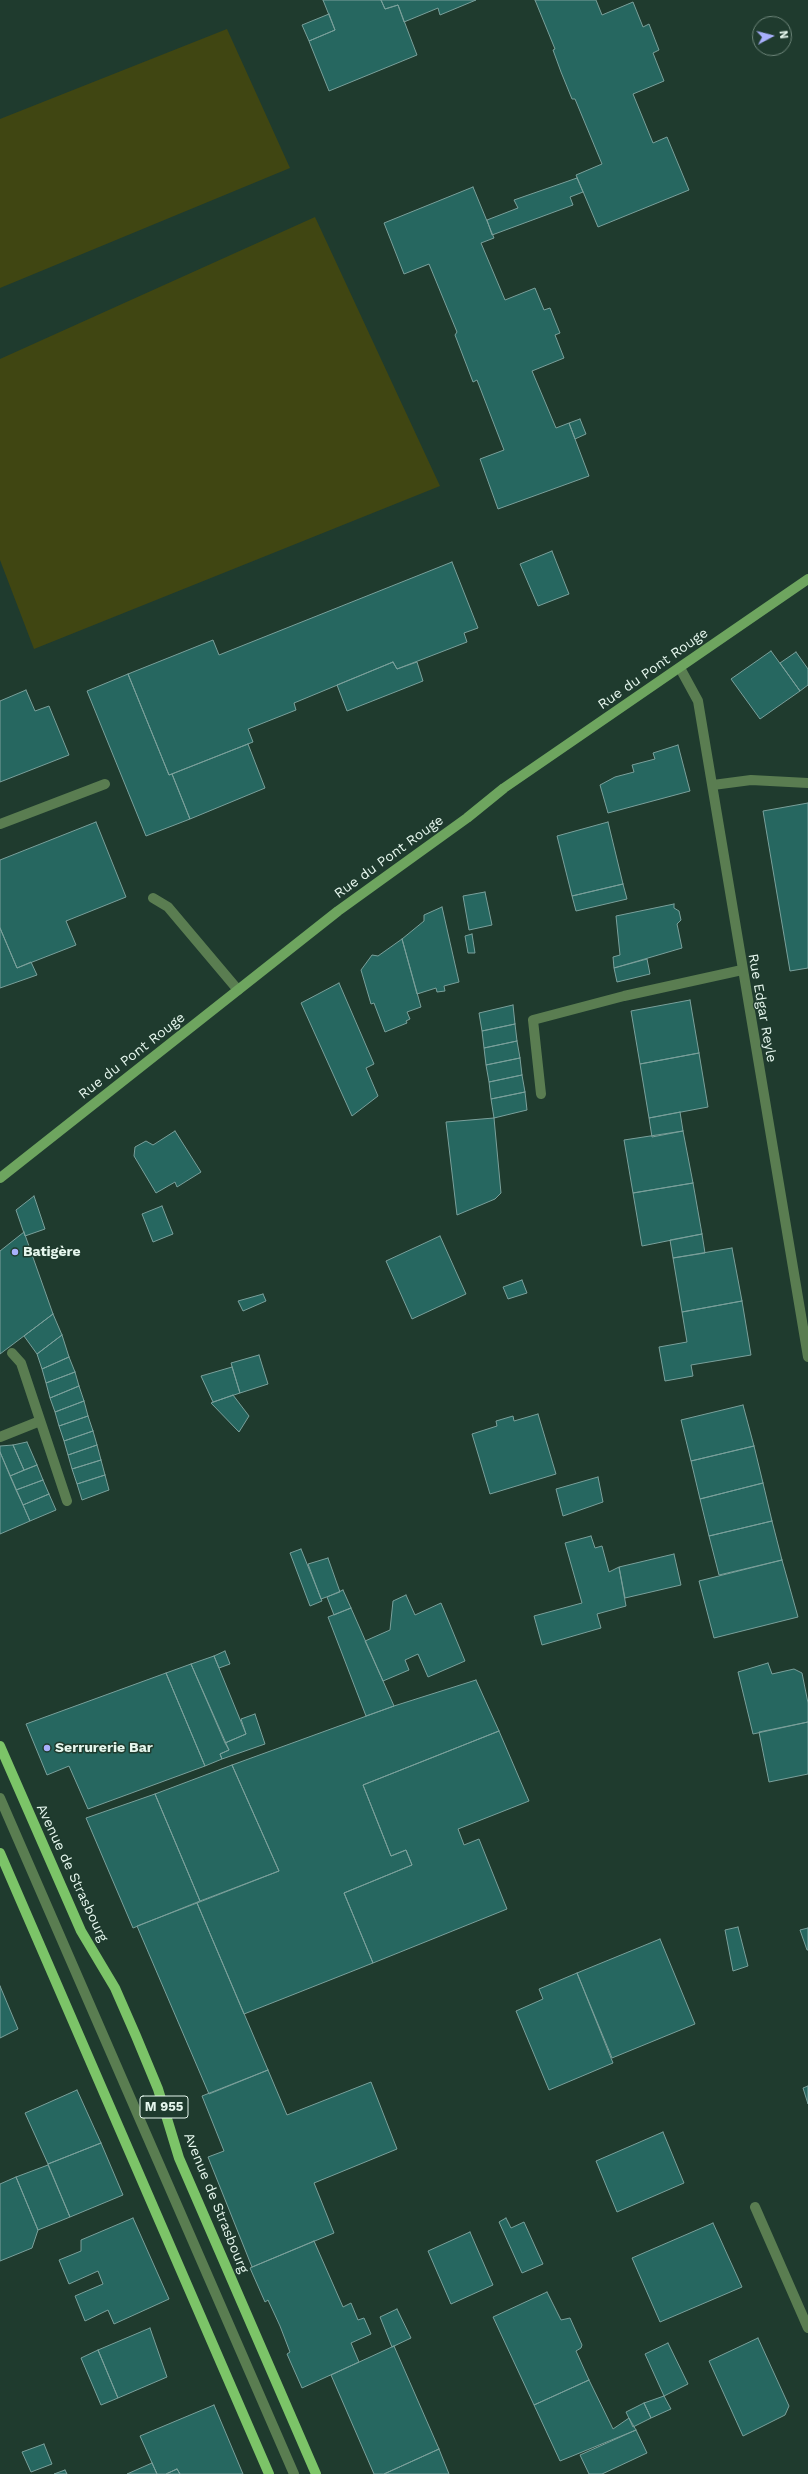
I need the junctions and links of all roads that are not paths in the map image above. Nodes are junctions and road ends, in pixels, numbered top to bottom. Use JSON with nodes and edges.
{"nodes":[{"id":1,"x":808,"y":579,"type":"edge"},
{"id":2,"x":680,"y":668,"type":"junction"},
{"id":3,"x":808,"y":783,"type":"edge"},
{"id":4,"x":106,"y":784,"type":"dead end"},
{"id":5,"x":713,"y":785,"type":"junction"},
{"id":6,"x":0,"y":824,"type":"edge"},
{"id":7,"x":153,"y":898,"type":"dead end"},
{"id":8,"x":742,"y":970,"type":"junction"},
{"id":9,"x":238,"y":990,"type":"junction"},
{"id":10,"x":541,"y":1094,"type":"dead end"},
{"id":11,"x":0,"y":1178,"type":"edge"},
{"id":12,"x":12,"y":1353,"type":"dead end"},
{"id":13,"x":808,"y":1357,"type":"edge"},
{"id":14,"x":40,"y":1421,"type":"junction"},
{"id":15,"x":0,"y":1437,"type":"edge"},
{"id":16,"x":67,"y":1501,"type":"dead end"},
{"id":17,"x":0,"y":1746,"type":"edge"},
{"id":18,"x":0,"y":1798,"type":"edge"},
{"id":19,"x":0,"y":1853,"type":"edge"},
{"id":20,"x":755,"y":2207,"type":"dead end"},
{"id":21,"x":808,"y":2328,"type":"edge"},
{"id":22,"x":269,"y":2474,"type":"edge"},
{"id":23,"x":294,"y":2474,"type":"edge"},
{"id":24,"x":316,"y":2474,"type":"edge"}],
"edges":[{"from":1,"to":2,"type":"main road","name":"Rue du Pont Rouge"},
{"from":2,"to":5,"type":"street","name":"Rue Edgar Reyle"},
{"from":2,"to":9,"type":"main road","name":"Rue du Pont Rouge"},
{"from":3,"to":5,"type":"street"},
{"from":4,"to":6,"type":"street"},
{"from":5,"to":8,"type":"street","name":"Rue Edgar Reyle"},
{"from":7,"to":9,"type":"street"},
{"from":8,"to":10,"type":"street"},
{"from":8,"to":13,"type":"street","name":"Rue Edgar Reyle"},
{"from":9,"to":11,"type":"main road","name":"Rue du Pont Rouge"},
{"from":12,"to":14,"type":"street"},
{"from":14,"to":15,"type":"street"},
{"from":14,"to":16,"type":"street"},
{"from":17,"to":24,"type":"main road","name":"Avenue de Strasbourg","number":"M 955"},
{"from":18,"to":23,"type":"street","number":"M 955"},
{"from":19,"to":22,"type":"main road"},
{"from":20,"to":21,"type":"street"}]}
